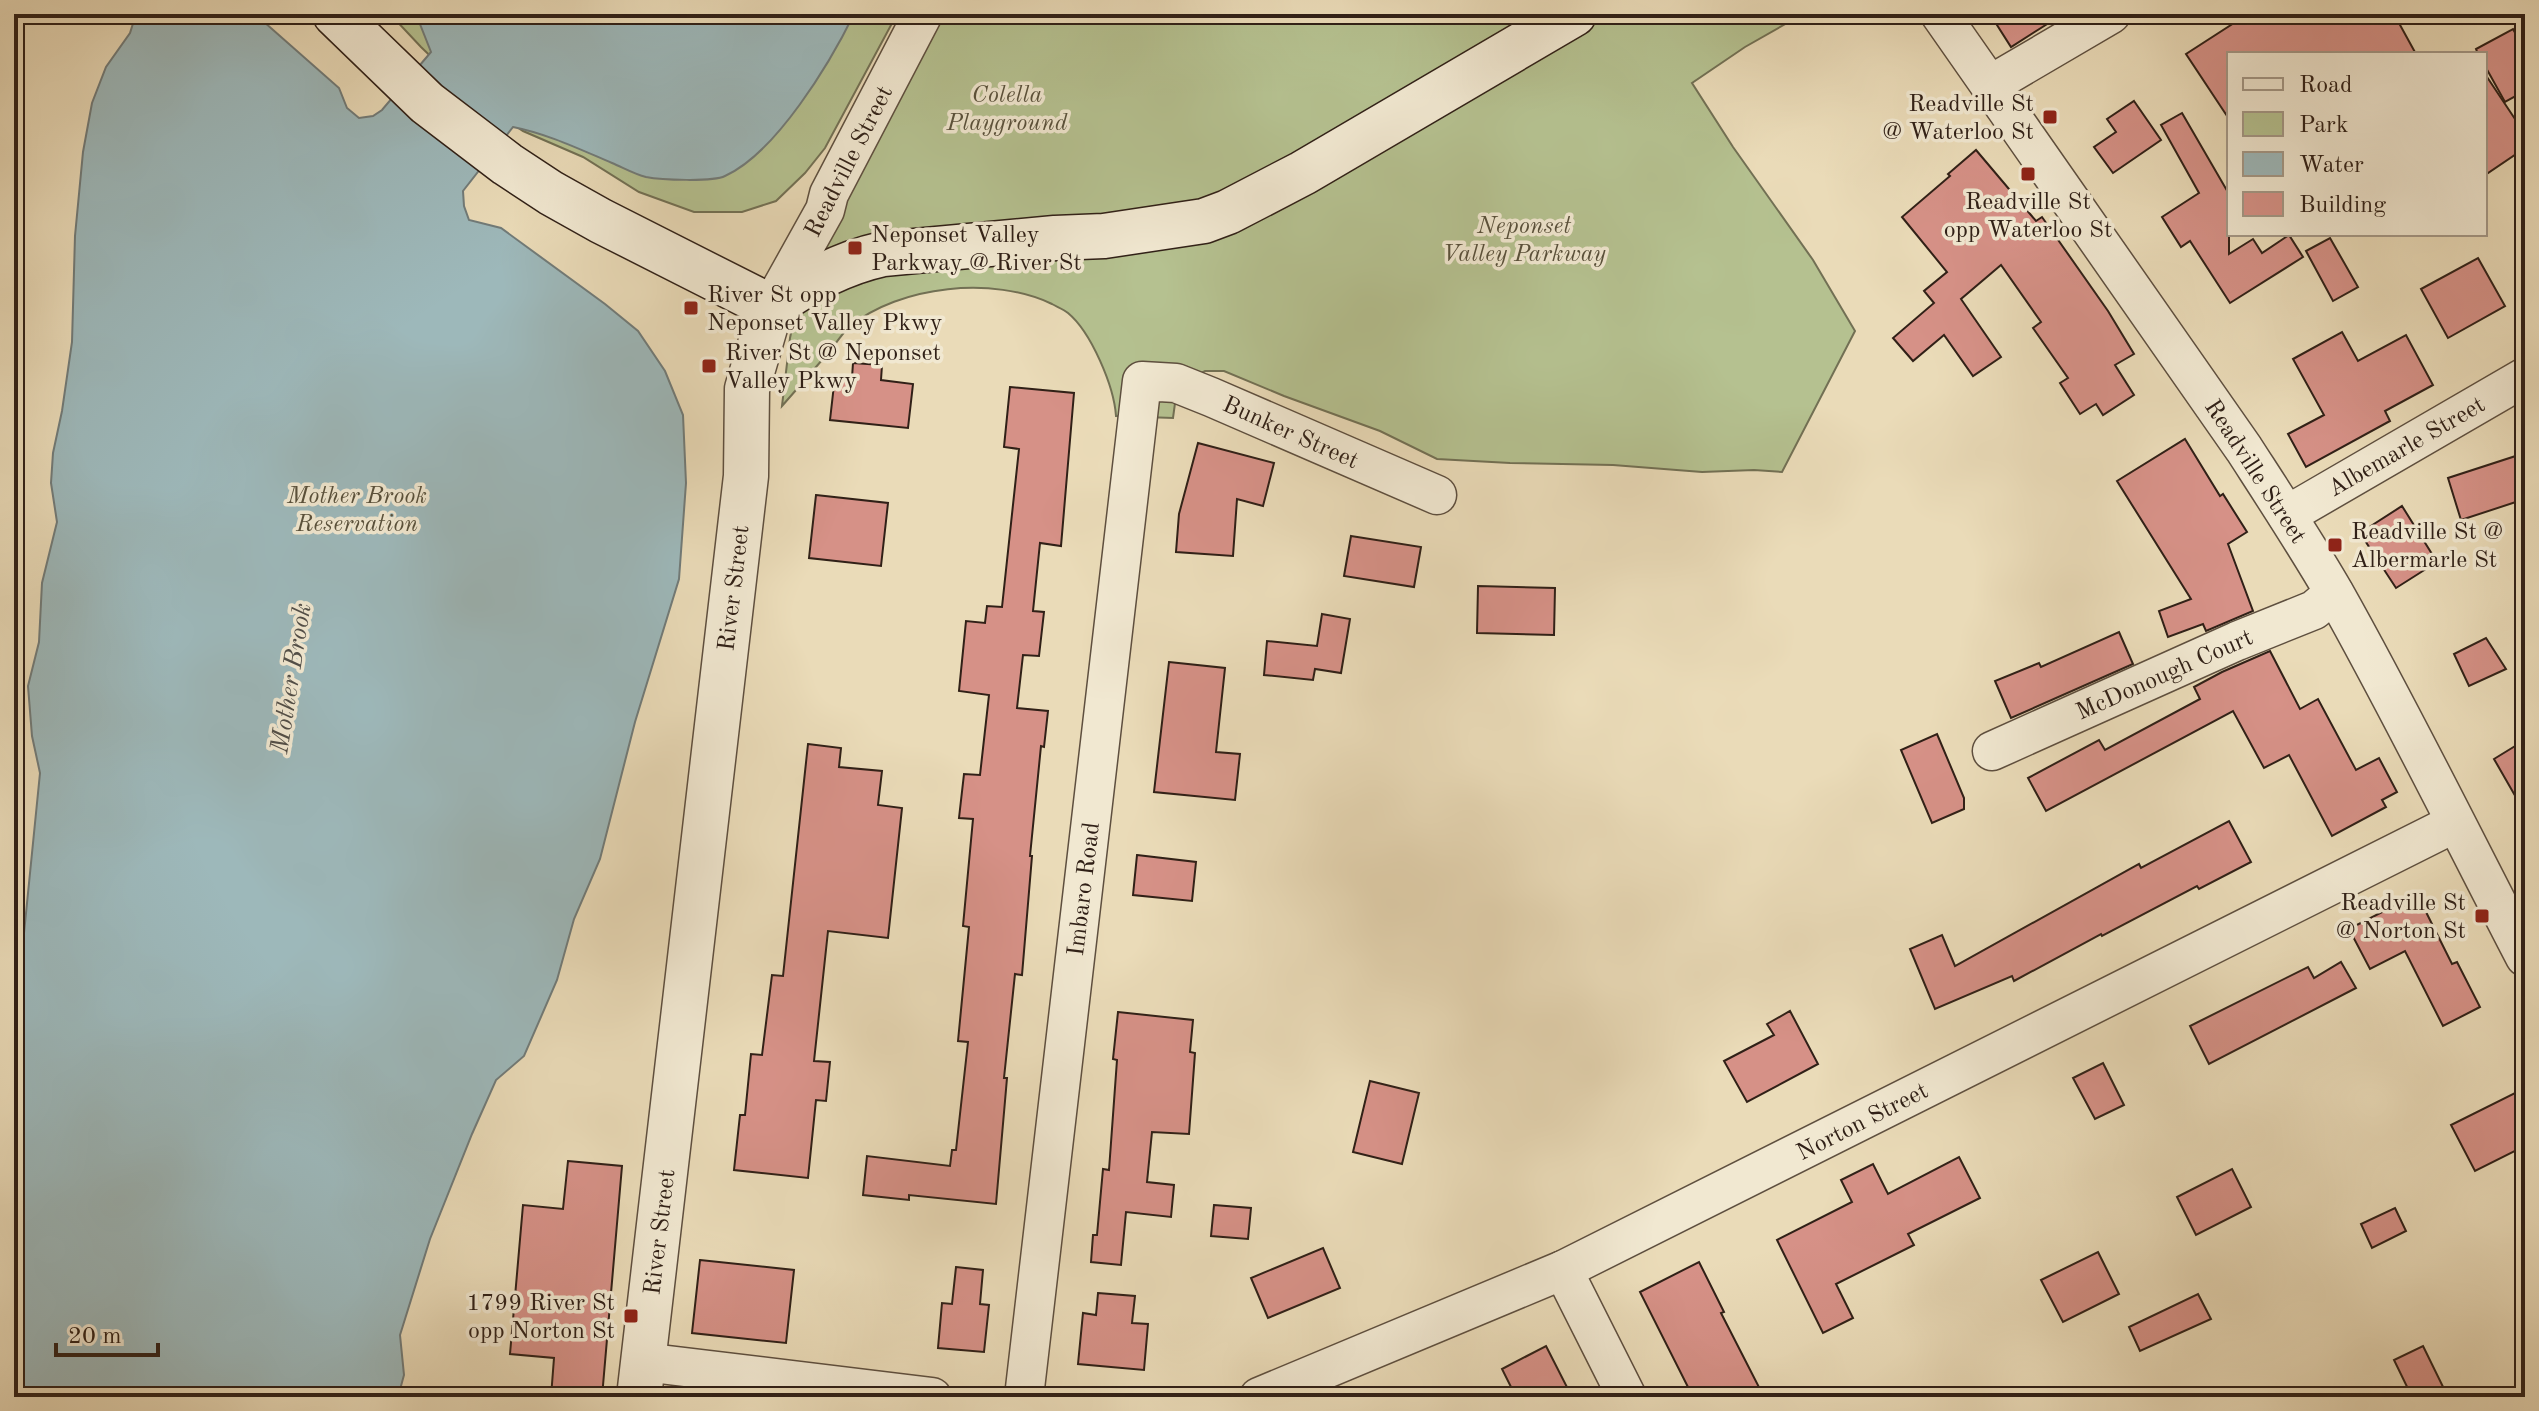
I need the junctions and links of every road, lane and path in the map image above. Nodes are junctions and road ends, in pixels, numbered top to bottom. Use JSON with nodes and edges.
{"nodes":[{"id":1,"x":335,"y":14,"type":"edge"},
{"id":2,"x":923,"y":14,"type":"edge"},
{"id":3,"x":1574,"y":14,"type":"edge"},
{"id":4,"x":1940,"y":14,"type":"edge"},
{"id":5,"x":2111,"y":14,"type":"edge"},
{"id":6,"x":1990,"y":85,"type":"junction"},
{"id":7,"x":771,"y":307,"type":"junction"},
{"id":8,"x":2525,"y":377,"type":"edge"},
{"id":9,"x":1142,"y":381,"type":"joint"},
{"id":10,"x":1437,"y":495,"type":"dead end"},
{"id":11,"x":2287,"y":515,"type":"junction"},
{"id":12,"x":2334,"y":593,"type":"junction"},
{"id":13,"x":1992,"y":751,"type":"dead end"},
{"id":14,"x":2455,"y":823,"type":"junction"},
{"id":15,"x":2525,"y":957,"type":"edge"},
{"id":16,"x":1563,"y":1270,"type":"junction"},
{"id":17,"x":641,"y":1380,"type":"edge"},
{"id":18,"x":932,"y":1397,"type":"edge"},
{"id":19,"x":1024,"y":1397,"type":"edge"},
{"id":20,"x":1259,"y":1397,"type":"edge"},
{"id":21,"x":1627,"y":1397,"type":"edge"}],
"edges":[{"from":1,"to":7,"type":"main road"},
{"from":2,"to":7,"type":"street","name":"Readville Street"},
{"from":3,"to":7,"type":"main road"},
{"from":4,"to":6,"type":"street","name":"Readville Street"},
{"from":5,"to":6,"type":"street"},
{"from":6,"to":11,"type":"street","name":"Readville Street"},
{"from":7,"to":17,"type":"main road","name":"River Street"},
{"from":8,"to":11,"type":"street","name":"Albemarle Street"},
{"from":9,"to":10,"type":"street","name":"Bunker Street"},
{"from":9,"to":19,"type":"street","name":"Imbaro Road"},
{"from":11,"to":12,"type":"street","name":"Readville Street"},
{"from":12,"to":13,"type":"street","name":"McDonough Court"},
{"from":12,"to":14,"type":"street","name":"Readville Street"},
{"from":14,"to":15,"type":"street","name":"Readville Street"},
{"from":14,"to":16,"type":"street","name":"Norton Street"},
{"from":16,"to":20,"type":"street","name":"Norton Street"},
{"from":16,"to":21,"type":"street"},
{"from":17,"to":18,"type":"street"}]}
